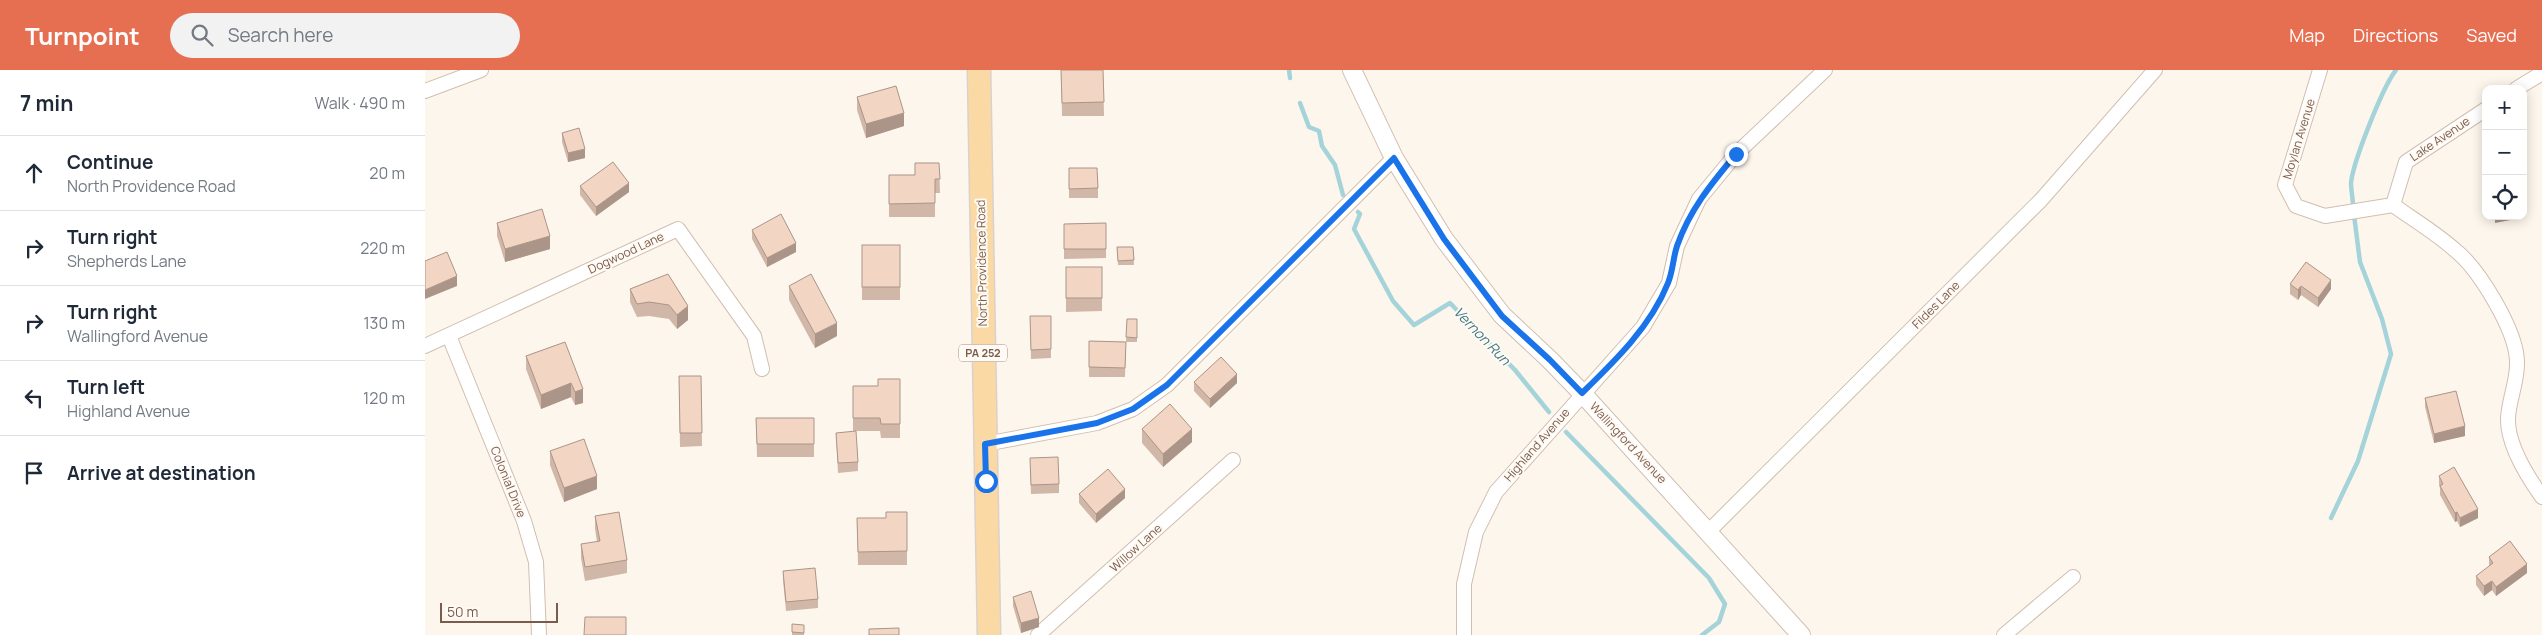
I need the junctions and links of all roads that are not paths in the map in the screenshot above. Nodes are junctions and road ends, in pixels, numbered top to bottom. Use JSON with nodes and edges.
{"nodes":[{"id":1,"x":434,"y":70,"type":"edge"},
{"id":2,"x":481,"y":70,"type":"edge"},
{"id":3,"x":979,"y":70,"type":"edge"},
{"id":4,"x":1352,"y":70,"type":"edge"},
{"id":5,"x":1825,"y":70,"type":"edge"},
{"id":6,"x":2155,"y":70,"type":"edge"},
{"id":7,"x":2320,"y":70,"type":"edge"},
{"id":8,"x":2542,"y":73,"type":"edge"},
{"id":9,"x":2522,"y":85,"type":"edge"},
{"id":10,"x":431,"y":87,"type":"edge"},
{"id":11,"x":2482,"y":112,"type":"edge"},
{"id":12,"x":1394,"y":158,"type":"junction"},
{"id":13,"x":2393,"y":205,"type":"junction"},
{"id":14,"x":449,"y":336,"type":"junction"},
{"id":15,"x":425,"y":346,"type":"edge"},
{"id":16,"x":762,"y":369,"type":"dead end"},
{"id":17,"x":1582,"y":393,"type":"junction"},
{"id":18,"x":985,"y":444,"type":"junction"},
{"id":19,"x":1233,"y":460,"type":"dead end"},
{"id":20,"x":2537,"y":480,"type":"edge"},
{"id":21,"x":2542,"y":497,"type":"edge"},
{"id":22,"x":1709,"y":531,"type":"junction"},
{"id":23,"x":2073,"y":577,"type":"dead end"},
{"id":24,"x":539,"y":635,"type":"edge"},
{"id":25,"x":989,"y":635,"type":"edge"},
{"id":26,"x":1038,"y":635,"type":"edge"},
{"id":27,"x":1464,"y":635,"type":"edge"},
{"id":28,"x":1801,"y":635,"type":"edge"},
{"id":29,"x":2004,"y":635,"type":"edge"}],
"edges":[{"from":1,"to":10,"type":"street"},
{"from":2,"to":10,"type":"street"},
{"from":3,"to":18,"type":"main road","name":"North Providence Road","number":"PA 252"},
{"from":4,"to":12,"type":"street","name":"Wallingford Avenue"},
{"from":5,"to":17,"type":"street","name":"Highland Avenue"},
{"from":6,"to":22,"type":"street","name":"Fildes Lane"},
{"from":7,"to":13,"type":"street","name":"Moylan Avenue"},
{"from":8,"to":9,"type":"street"},
{"from":11,"to":13,"type":"street","name":"Lake Avenue"},
{"from":12,"to":17,"type":"street","name":"Wallingford Avenue"},
{"from":12,"to":18,"type":"street"},
{"from":13,"to":20,"type":"street"},
{"from":14,"to":15,"type":"street","name":"Dogwood Lane"},
{"from":14,"to":16,"type":"street","name":"Dogwood Lane"},
{"from":14,"to":24,"type":"street","name":"Colonial Drive"},
{"from":17,"to":22,"type":"street","name":"Wallingford Avenue"},
{"from":17,"to":27,"type":"street","name":"Highland Avenue"},
{"from":18,"to":25,"type":"main road","name":"North Providence Road","number":"PA 252"},
{"from":19,"to":26,"type":"street","name":"Willow Lane"},
{"from":20,"to":21,"type":"street"},
{"from":22,"to":28,"type":"street","name":"Wallingford Avenue"},
{"from":23,"to":29,"type":"street"}]}
